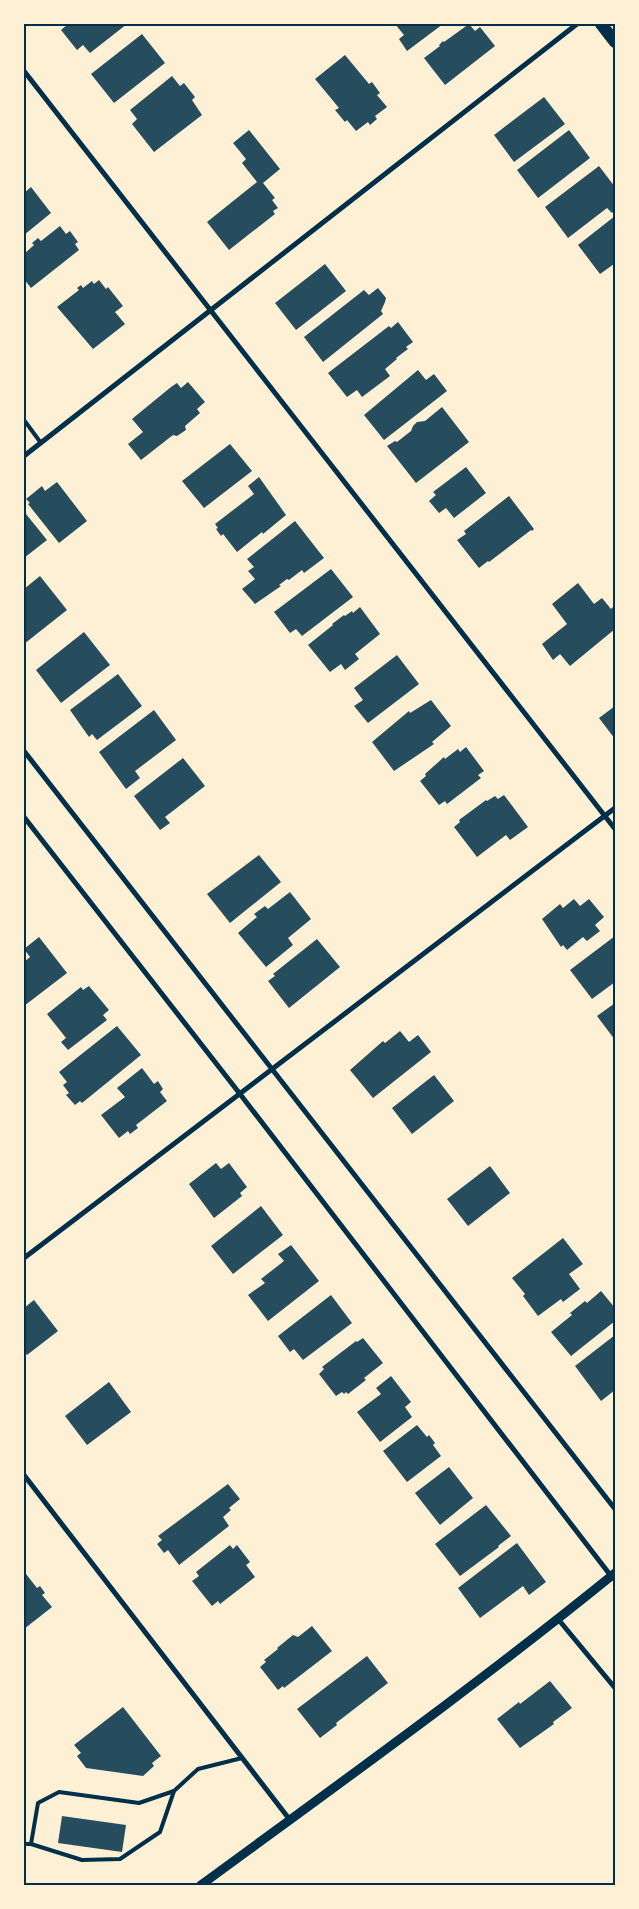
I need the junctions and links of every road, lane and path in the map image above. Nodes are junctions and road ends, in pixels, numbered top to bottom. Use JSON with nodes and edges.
{"nodes":[{"id":1,"x":577,"y":24,"type":"edge"},
{"id":2,"x":601,"y":24,"type":"edge"},
{"id":3,"x":615,"y":42,"type":"edge"},
{"id":4,"x":24,"y":71,"type":"edge"},
{"id":5,"x":211,"y":311,"type":"junction"},
{"id":6,"x":24,"y":420,"type":"edge"},
{"id":7,"x":41,"y":443,"type":"junction"},
{"id":8,"x":24,"y":456,"type":"edge"},
{"id":9,"x":24,"y":751,"type":"edge"},
{"id":10,"x":615,"y":808,"type":"edge"},
{"id":11,"x":606,"y":816,"type":"junction"},
{"id":12,"x":24,"y":817,"type":"edge"},
{"id":13,"x":615,"y":829,"type":"edge"},
{"id":14,"x":272,"y":1069,"type":"junction"},
{"id":15,"x":240,"y":1094,"type":"junction"},
{"id":16,"x":24,"y":1258,"type":"edge"},
{"id":17,"x":24,"y":1475,"type":"edge"},
{"id":18,"x":615,"y":1509,"type":"edge"},
{"id":19,"x":613,"y":1575,"type":"edge"},
{"id":20,"x":558,"y":1619,"type":"junction"},
{"id":21,"x":615,"y":1688,"type":"edge"},
{"id":22,"x":242,"y":1758,"type":"junction"},
{"id":23,"x":174,"y":1791,"type":"junction"},
{"id":24,"x":290,"y":1820,"type":"junction"},
{"id":25,"x":24,"y":1844,"type":"edge"},
{"id":26,"x":31,"y":1844,"type":"junction"},
{"id":27,"x":201,"y":1885,"type":"edge"}],
"edges":[{"from":1,"to":5,"type":"street"},
{"from":2,"to":3,"type":"main road"},
{"from":4,"to":5,"type":"street"},
{"from":5,"to":7,"type":"street"},
{"from":5,"to":11,"type":"street"},
{"from":6,"to":7,"type":"lane"},
{"from":7,"to":8,"type":"street"},
{"from":9,"to":14,"type":"street"},
{"from":10,"to":11,"type":"street"},
{"from":11,"to":13,"type":"street"},
{"from":11,"to":14,"type":"street"},
{"from":12,"to":15,"type":"street"},
{"from":14,"to":15,"type":"street"},
{"from":14,"to":18,"type":"street"},
{"from":15,"to":16,"type":"street"},
{"from":15,"to":19,"type":"street"},
{"from":17,"to":22,"type":"street"},
{"from":19,"to":20,"type":"street"},
{"from":20,"to":21,"type":"street"},
{"from":20,"to":24,"type":"street"},
{"from":22,"to":23,"type":"lane"},
{"from":22,"to":24,"type":"street"},
{"from":23,"to":26,"type":"lane"},
{"from":23,"to":26,"type":"lane"},
{"from":24,"to":27,"type":"street"},
{"from":25,"to":26,"type":"lane"}]}
